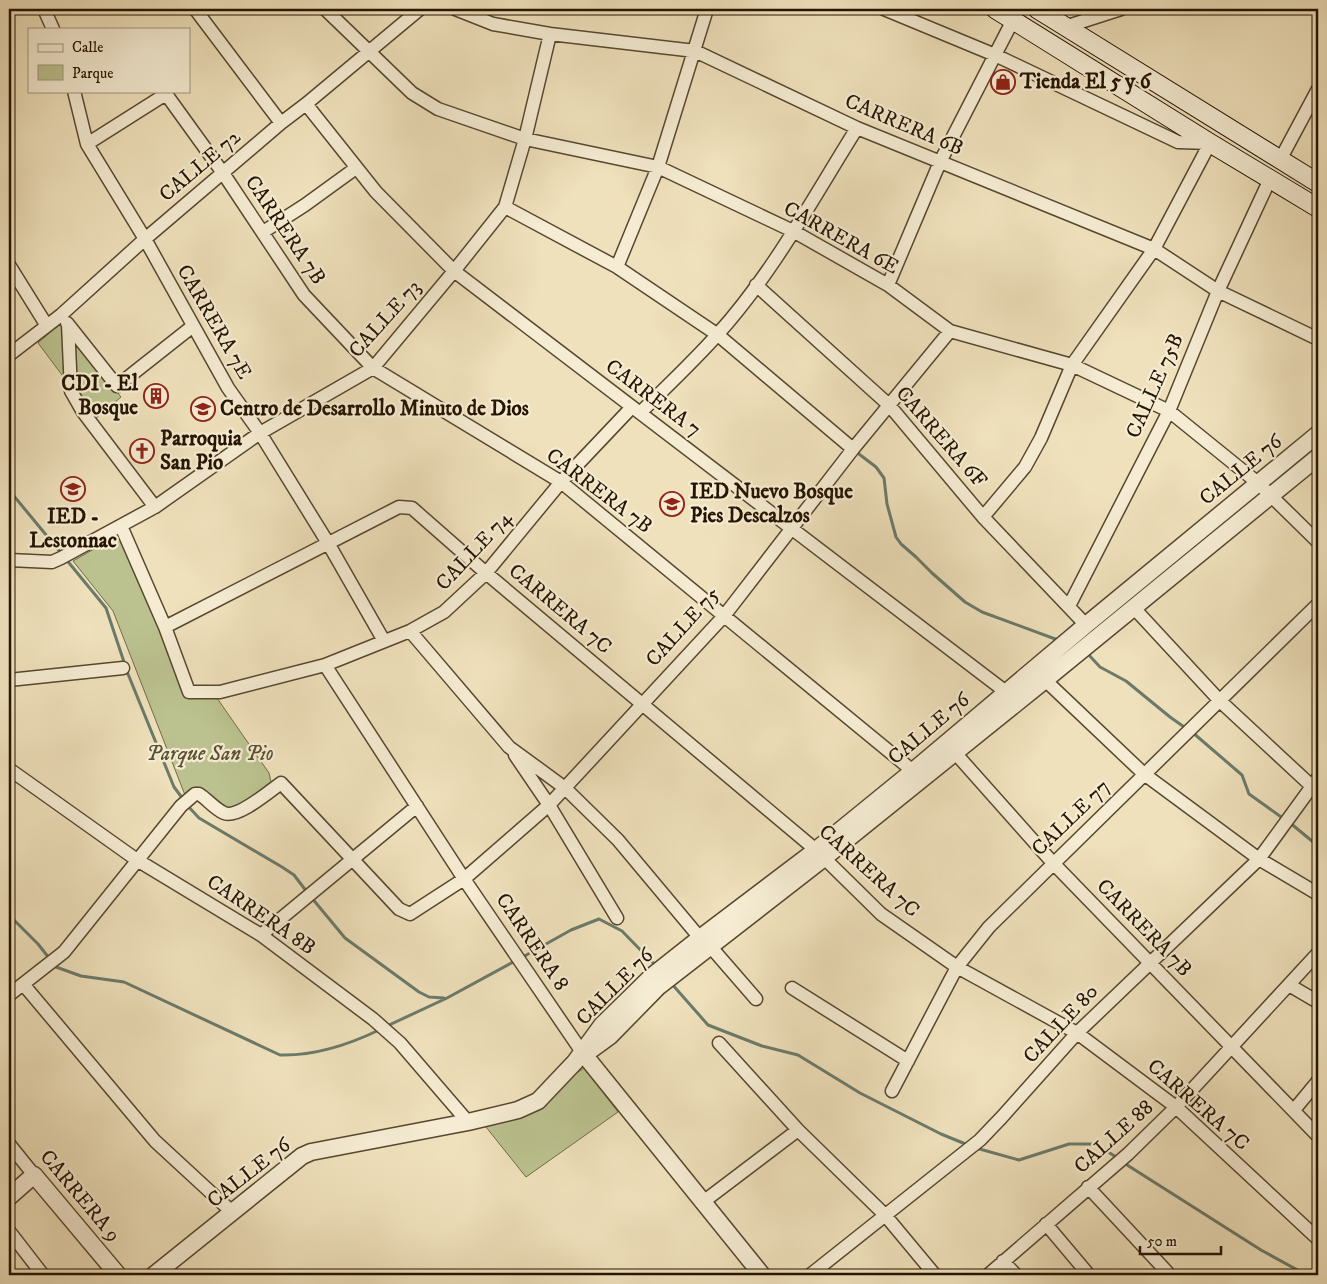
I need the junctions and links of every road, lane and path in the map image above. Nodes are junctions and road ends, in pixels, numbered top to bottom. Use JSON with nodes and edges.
{"nodes":[{"id":1,"x":44,"y":9,"type":"edge"},
{"id":2,"x":195,"y":9,"type":"edge"},
{"id":3,"x":325,"y":9,"type":"edge"},
{"id":4,"x":420,"y":9,"type":"edge"},
{"id":5,"x":455,"y":9,"type":"edge"},
{"id":6,"x":707,"y":9,"type":"edge"},
{"id":7,"x":884,"y":9,"type":"edge"},
{"id":8,"x":995,"y":9,"type":"edge"},
{"id":9,"x":1038,"y":9,"type":"edge"},
{"id":10,"x":1121,"y":9,"type":"edge"},
{"id":11,"x":1013,"y":20,"type":"junction"},
{"id":12,"x":1068,"y":26,"type":"junction"},
{"id":13,"x":53,"y":28,"type":"edge"},
{"id":14,"x":550,"y":34,"type":"junction"},
{"id":15,"x":368,"y":51,"type":"junction"},
{"id":16,"x":695,"y":51,"type":"junction"},
{"id":17,"x":995,"y":56,"type":"junction"},
{"id":18,"x":1318,"y":89,"type":"edge"},
{"id":19,"x":74,"y":92,"type":"edge"},
{"id":20,"x":306,"y":104,"type":"junction"},
{"id":21,"x":281,"y":123,"type":"junction"},
{"id":22,"x":856,"y":128,"type":"junction"},
{"id":23,"x":525,"y":139,"type":"junction"},
{"id":24,"x":1210,"y":143,"type":"junction"},
{"id":25,"x":87,"y":144,"type":"junction"},
{"id":26,"x":1280,"y":160,"type":"junction"},
{"id":27,"x":940,"y":162,"type":"junction"},
{"id":28,"x":356,"y":168,"type":"junction"},
{"id":29,"x":658,"y":168,"type":"junction"},
{"id":30,"x":223,"y":173,"type":"junction"},
{"id":31,"x":1270,"y":179,"type":"junction"},
{"id":32,"x":1318,"y":183,"type":"edge"},
{"id":33,"x":505,"y":207,"type":"junction"},
{"id":34,"x":1318,"y":208,"type":"edge"},
{"id":35,"x":793,"y":231,"type":"junction"},
{"id":36,"x":263,"y":232,"type":"junction"},
{"id":37,"x":144,"y":239,"type":"junction"},
{"id":38,"x":1154,"y":249,"type":"junction"},
{"id":39,"x":9,"y":265,"type":"edge"},
{"id":40,"x":616,"y":267,"type":"junction"},
{"id":41,"x":454,"y":271,"type":"junction"},
{"id":42,"x":756,"y":285,"type":"junction"},
{"id":43,"x":888,"y":285,"type":"junction"},
{"id":44,"x":1218,"y":291,"type":"junction"},
{"id":45,"x":64,"y":319,"type":"junction"},
{"id":46,"x":47,"y":326,"type":"junction"},
{"id":47,"x":193,"y":326,"type":"junction"},
{"id":48,"x":950,"y":331,"type":"junction"},
{"id":49,"x":718,"y":335,"type":"junction"},
{"id":50,"x":1318,"y":339,"type":"edge"},
{"id":51,"x":9,"y":355,"type":"edge"},
{"id":52,"x":1072,"y":365,"type":"junction"},
{"id":53,"x":373,"y":368,"type":"junction"},
{"id":54,"x":889,"y":405,"type":"junction"},
{"id":55,"x":636,"y":410,"type":"junction"},
{"id":56,"x":1169,"y":411,"type":"junction"},
{"id":57,"x":260,"y":433,"type":"junction"},
{"id":58,"x":1318,"y":434,"type":"edge"},
{"id":59,"x":853,"y":449,"type":"junction"},
{"id":60,"x":1318,"y":457,"type":"edge"},
{"id":61,"x":561,"y":482,"type":"junction"},
{"id":62,"x":1258,"y":483,"type":"junction"},
{"id":63,"x":1271,"y":495,"type":"junction"},
{"id":64,"x":155,"y":507,"type":"junction"},
{"id":65,"x":984,"y":517,"type":"junction"},
{"id":66,"x":121,"y":526,"type":"junction"},
{"id":67,"x":791,"y":529,"type":"junction"},
{"id":68,"x":1318,"y":542,"type":"edge"},
{"id":69,"x":328,"y":543,"type":"junction"},
{"id":70,"x":9,"y":560,"type":"edge"},
{"id":71,"x":486,"y":574,"type":"junction"},
{"id":72,"x":1318,"y":604,"type":"edge"},
{"id":73,"x":1069,"y":606,"type":"junction"},
{"id":74,"x":1133,"y":607,"type":"junction"},
{"id":75,"x":724,"y":616,"type":"junction"},
{"id":76,"x":1086,"y":625,"type":"junction"},
{"id":77,"x":165,"y":627,"type":"junction"},
{"id":78,"x":410,"y":631,"type":"junction"},
{"id":79,"x":384,"y":641,"type":"junction"},
{"id":80,"x":325,"y":665,"type":"junction"},
{"id":81,"x":123,"y":668,"type":"dead end"},
{"id":82,"x":9,"y":680,"type":"edge"},
{"id":83,"x":1046,"y":680,"type":"junction"},
{"id":84,"x":1006,"y":692,"type":"junction"},
{"id":85,"x":1220,"y":701,"type":"junction"},
{"id":86,"x":642,"y":704,"type":"junction"},
{"id":87,"x":509,"y":746,"type":"junction"},
{"id":88,"x":950,"y":747,"type":"junction"},
{"id":89,"x":9,"y":769,"type":"edge"},
{"id":90,"x":913,"y":771,"type":"junction"},
{"id":91,"x":1144,"y":774,"type":"junction"},
{"id":92,"x":1316,"y":785,"type":"edge"},
{"id":93,"x":565,"y":788,"type":"junction"},
{"id":94,"x":549,"y":805,"type":"junction"},
{"id":95,"x":417,"y":806,"type":"junction"},
{"id":96,"x":820,"y":854,"type":"junction"},
{"id":97,"x":353,"y":859,"type":"junction"},
{"id":98,"x":1259,"y":859,"type":"junction"},
{"id":99,"x":137,"y":860,"type":"junction"},
{"id":100,"x":1053,"y":862,"type":"junction"},
{"id":101,"x":464,"y":880,"type":"junction"},
{"id":102,"x":1318,"y":894,"type":"edge"},
{"id":103,"x":617,"y":918,"type":"dead end"},
{"id":104,"x":261,"y":935,"type":"junction"},
{"id":105,"x":705,"y":942,"type":"junction"},
{"id":106,"x":1318,"y":953,"type":"edge"},
{"id":107,"x":1149,"y":963,"type":"junction"},
{"id":108,"x":957,"y":967,"type":"junction"},
{"id":109,"x":23,"y":984,"type":"junction"},
{"id":110,"x":1288,"y":985,"type":"junction"},
{"id":111,"x":792,"y":988,"type":"dead end"},
{"id":112,"x":9,"y":995,"type":"edge"},
{"id":113,"x":756,"y":999,"type":"dead end"},
{"id":114,"x":1318,"y":1002,"type":"edge"},
{"id":115,"x":1077,"y":1033,"type":"junction"},
{"id":116,"x":719,"y":1043,"type":"dead end"},
{"id":117,"x":1232,"y":1047,"type":"junction"},
{"id":118,"x":580,"y":1056,"type":"junction"},
{"id":119,"x":908,"y":1061,"type":"junction"},
{"id":120,"x":1318,"y":1081,"type":"edge"},
{"id":121,"x":892,"y":1091,"type":"dead end"},
{"id":122,"x":1176,"y":1107,"type":"junction"},
{"id":123,"x":1294,"y":1110,"type":"junction"},
{"id":124,"x":468,"y":1122,"type":"junction"},
{"id":125,"x":798,"y":1130,"type":"junction"},
{"id":126,"x":1318,"y":1136,"type":"edge"},
{"id":127,"x":9,"y":1144,"type":"edge"},
{"id":128,"x":34,"y":1175,"type":"junction"},
{"id":129,"x":1088,"y":1187,"type":"junction"},
{"id":130,"x":9,"y":1197,"type":"edge"},
{"id":131,"x":703,"y":1202,"type":"junction"},
{"id":132,"x":232,"y":1212,"type":"junction"},
{"id":133,"x":884,"y":1215,"type":"junction"},
{"id":134,"x":1046,"y":1224,"type":"junction"},
{"id":135,"x":9,"y":1232,"type":"edge"},
{"id":136,"x":1318,"y":1239,"type":"edge"},
{"id":137,"x":1003,"y":1261,"type":"junction"},
{"id":138,"x":43,"y":1275,"type":"edge"},
{"id":139,"x":118,"y":1275,"type":"edge"},
{"id":140,"x":154,"y":1275,"type":"edge"},
{"id":141,"x":762,"y":1275,"type":"edge"},
{"id":142,"x":810,"y":1275,"type":"edge"},
{"id":143,"x":935,"y":1275,"type":"edge"},
{"id":144,"x":988,"y":1275,"type":"edge"},
{"id":145,"x":1016,"y":1275,"type":"edge"},
{"id":146,"x":1089,"y":1275,"type":"edge"},
{"id":147,"x":1170,"y":1275,"type":"edge"}],
"edges":[{"from":1,"to":13,"type":"street"},
{"from":2,"to":21,"type":"street"},
{"from":3,"to":15,"type":"street","name":"CARRERA 6E"},
{"from":4,"to":15,"type":"street","name":"CALLE 72"},
{"from":5,"to":14,"type":"street","name":"CARRERA 6B"},
{"from":6,"to":16,"type":"street"},
{"from":7,"to":17,"type":"street"},
{"from":8,"to":11,"type":"main road"},
{"from":9,"to":12,"type":"main road"},
{"from":10,"to":12,"type":"street"},
{"from":11,"to":17,"type":"street"},
{"from":11,"to":24,"type":"main road"},
{"from":12,"to":26,"type":"main road"},
{"from":14,"to":16,"type":"street","name":"CARRERA 6B"},
{"from":14,"to":23,"type":"street","name":"CALLE 73"},
{"from":15,"to":20,"type":"street","name":"CALLE 72"},
{"from":15,"to":23,"type":"street","name":"CARRERA 6E"},
{"from":16,"to":22,"type":"street","name":"CARRERA 6B"},
{"from":16,"to":29,"type":"street"},
{"from":17,"to":24,"type":"street"},
{"from":17,"to":27,"type":"street"},
{"from":18,"to":26,"type":"street"},
{"from":19,"to":25,"type":"street","name":"CARRERA 7E"},
{"from":20,"to":21,"type":"street","name":"CALLE 72"},
{"from":20,"to":28,"type":"street","name":"CARRERA 7"},
{"from":21,"to":30,"type":"street","name":"CALLE 72"},
{"from":22,"to":27,"type":"street","name":"CARRERA 6B"},
{"from":22,"to":35,"type":"street","name":"CALLE 74"},
{"from":23,"to":29,"type":"street","name":"CARRERA 6E"},
{"from":23,"to":33,"type":"street","name":"CALLE 73"},
{"from":24,"to":31,"type":"main road"},
{"from":24,"to":38,"type":"street"},
{"from":25,"to":30,"type":"street","name":"CARRERA 7B"},
{"from":25,"to":37,"type":"street","name":"CARRERA 7E"},
{"from":26,"to":32,"type":"main road"},
{"from":27,"to":38,"type":"street","name":"CARRERA 6B"},
{"from":27,"to":43,"type":"street"},
{"from":28,"to":36,"type":"street"},
{"from":28,"to":41,"type":"street","name":"CARRERA 7"},
{"from":29,"to":35,"type":"street","name":"CARRERA 6E"},
{"from":29,"to":40,"type":"street"},
{"from":30,"to":36,"type":"street","name":"CARRERA 7B"},
{"from":30,"to":37,"type":"street","name":"CALLE 72"},
{"from":31,"to":34,"type":"main road"},
{"from":31,"to":44,"type":"street","name":"CALLE 75B"},
{"from":33,"to":40,"type":"street"},
{"from":33,"to":41,"type":"street","name":"CALLE 73"},
{"from":35,"to":42,"type":"street","name":"CALLE 74"},
{"from":35,"to":43,"type":"street","name":"CARRERA 6E"},
{"from":36,"to":53,"type":"street","name":"CARRERA 7B"},
{"from":37,"to":45,"type":"street","name":"CALLE 72"},
{"from":37,"to":47,"type":"street","name":"CARRERA 7E"},
{"from":38,"to":44,"type":"street","name":"CARRERA 6B"},
{"from":38,"to":52,"type":"street"},
{"from":39,"to":46,"type":"street"},
{"from":40,"to":49,"type":"street"},
{"from":41,"to":53,"type":"street","name":"CALLE 73"},
{"from":41,"to":55,"type":"street","name":"CARRERA 7"},
{"from":42,"to":49,"type":"street","name":"CALLE 74"},
{"from":42,"to":54,"type":"street","name":"CARRERA 6F"},
{"from":43,"to":48,"type":"street","name":"CARRERA 6E"},
{"from":44,"to":50,"type":"street","name":"CARRERA 6B"},
{"from":44,"to":56,"type":"street","name":"CALLE 75B"},
{"from":45,"to":46,"type":"street","name":"CALLE 72"},
{"from":45,"to":47,"type":"street"},
{"from":45,"to":64,"type":"street"},
{"from":46,"to":51,"type":"street","name":"CALLE 72"},
{"from":47,"to":57,"type":"street","name":"CARRERA 7E"},
{"from":48,"to":52,"type":"street","name":"CARRERA 6E"},
{"from":48,"to":54,"type":"street","name":"CALLE 75"},
{"from":49,"to":55,"type":"street","name":"CALLE 74"},
{"from":49,"to":59,"type":"street"},
{"from":52,"to":56,"type":"street","name":"CARRERA 6E"},
{"from":52,"to":65,"type":"street"},
{"from":53,"to":57,"type":"street","name":"CALLE 73"},
{"from":53,"to":61,"type":"street","name":"CARRERA 7B"},
{"from":54,"to":59,"type":"street","name":"CALLE 75"},
{"from":54,"to":65,"type":"street","name":"CARRERA 6F"},
{"from":55,"to":61,"type":"street","name":"CALLE 74"},
{"from":55,"to":67,"type":"street","name":"CARRERA 7"},
{"from":56,"to":62,"type":"street","name":"CARRERA 6E"},
{"from":56,"to":73,"type":"street","name":"CALLE 75B"},
{"from":57,"to":64,"type":"street","name":"CALLE 73"},
{"from":57,"to":69,"type":"street","name":"CARRERA 7E"},
{"from":58,"to":62,"type":"street","name":"CALLE 76"},
{"from":59,"to":67,"type":"street","name":"CALLE 75"},
{"from":60,"to":63,"type":"street","name":"CALLE 76"},
{"from":61,"to":71,"type":"street","name":"CALLE 74"},
{"from":61,"to":75,"type":"street","name":"CARRERA 7B"},
{"from":62,"to":63,"type":"street","name":"CARRERA 6E"},
{"from":62,"to":76,"type":"street","name":"CALLE 76"},
{"from":63,"to":68,"type":"street","name":"CARRERA 6E"},
{"from":63,"to":74,"type":"street","name":"CALLE 76"},
{"from":64,"to":66,"type":"street","name":"CALLE 73"},
{"from":65,"to":73,"type":"street","name":"CARRERA 6F"},
{"from":66,"to":70,"type":"street","name":"CALLE 73"},
{"from":66,"to":77,"type":"street"},
{"from":67,"to":75,"type":"street","name":"CALLE 75"},
{"from":67,"to":84,"type":"street","name":"CARRERA 7"},
{"from":69,"to":71,"type":"street","name":"CARRERA 7C"},
{"from":69,"to":77,"type":"street"},
{"from":69,"to":79,"type":"street","name":"CARRERA 7E"},
{"from":71,"to":78,"type":"street","name":"CALLE 74"},
{"from":71,"to":86,"type":"street","name":"CARRERA 7C"},
{"from":72,"to":85,"type":"street","name":"CALLE 77"},
{"from":73,"to":76,"type":"street","name":"CARRERA 6F"},
{"from":74,"to":83,"type":"street","name":"CALLE 76"},
{"from":74,"to":85,"type":"street"},
{"from":75,"to":86,"type":"street","name":"CALLE 75"},
{"from":75,"to":90,"type":"street","name":"CARRERA 7B"},
{"from":76,"to":84,"type":"street","name":"CALLE 76"},
{"from":77,"to":80,"type":"street","name":"CALLE 74"},
{"from":78,"to":79,"type":"street","name":"CALLE 74"},
{"from":78,"to":87,"type":"street"},
{"from":79,"to":80,"type":"street","name":"CALLE 74"},
{"from":80,"to":95,"type":"street","name":"CARRERA 8"},
{"from":81,"to":82,"type":"street"},
{"from":83,"to":88,"type":"street","name":"CALLE 76"},
{"from":83,"to":91,"type":"street"},
{"from":84,"to":88,"type":"street","name":"CALLE 76"},
{"from":85,"to":91,"type":"street","name":"CALLE 77"},
{"from":85,"to":92,"type":"street"},
{"from":86,"to":93,"type":"street","name":"CALLE 75"},
{"from":86,"to":96,"type":"street","name":"CARRERA 7C"},
{"from":87,"to":93,"type":"street"},
{"from":87,"to":94,"type":"street"},
{"from":88,"to":90,"type":"street","name":"CALLE 76"},
{"from":88,"to":96,"type":"street","name":"CALLE 76"},
{"from":88,"to":100,"type":"street","name":"CARRERA 7B"},
{"from":89,"to":99,"type":"street","name":"CARRERA 8B"},
{"from":90,"to":96,"type":"street","name":"CALLE 76"},
{"from":91,"to":98,"type":"street"},
{"from":91,"to":100,"type":"street","name":"CALLE 77"},
{"from":92,"to":98,"type":"street","name":"CALLE 80"},
{"from":93,"to":94,"type":"street","name":"CALLE 75"},
{"from":93,"to":105,"type":"street"},
{"from":94,"to":101,"type":"street","name":"CALLE 75"},
{"from":94,"to":103,"type":"street"},
{"from":95,"to":97,"type":"street"},
{"from":95,"to":101,"type":"street","name":"CARRERA 8"},
{"from":96,"to":105,"type":"street","name":"CALLE 76"},
{"from":96,"to":108,"type":"street","name":"CARRERA 7C"},
{"from":97,"to":99,"type":"street"},
{"from":97,"to":101,"type":"street","name":"CALLE 75"},
{"from":97,"to":104,"type":"street"},
{"from":98,"to":102,"type":"street"},
{"from":98,"to":107,"type":"street","name":"CALLE 80"},
{"from":99,"to":104,"type":"street","name":"CARRERA 8B"},
{"from":99,"to":109,"type":"street"},
{"from":100,"to":107,"type":"street","name":"CARRERA 7B"},
{"from":100,"to":108,"type":"street","name":"CALLE 77"},
{"from":101,"to":118,"type":"street","name":"CARRERA 8"},
{"from":104,"to":124,"type":"street","name":"CARRERA 8B"},
{"from":105,"to":113,"type":"street"},
{"from":105,"to":118,"type":"street","name":"CALLE 76"},
{"from":106,"to":110,"type":"street","name":"CALLE 88"},
{"from":107,"to":115,"type":"street","name":"CALLE 80"},
{"from":107,"to":117,"type":"street","name":"CARRERA 7B"},
{"from":108,"to":115,"type":"street","name":"CARRERA 7C"},
{"from":108,"to":119,"type":"street","name":"CALLE 77"},
{"from":109,"to":112,"type":"street"},
{"from":109,"to":132,"type":"street"},
{"from":110,"to":114,"type":"street"},
{"from":110,"to":117,"type":"street","name":"CALLE 88"},
{"from":111,"to":119,"type":"street"},
{"from":115,"to":122,"type":"street","name":"CARRERA 7C"},
{"from":115,"to":133,"type":"street","name":"CALLE 80"},
{"from":116,"to":125,"type":"street"},
{"from":117,"to":122,"type":"street","name":"CALLE 88"},
{"from":117,"to":123,"type":"street","name":"CARRERA 7B"},
{"from":118,"to":124,"type":"street","name":"CALLE 76"},
{"from":118,"to":131,"type":"street","name":"CARRERA 8"},
{"from":119,"to":121,"type":"street","name":"CALLE 77"},
{"from":120,"to":123,"type":"street"},
{"from":122,"to":129,"type":"street","name":"CALLE 88"},
{"from":122,"to":136,"type":"street","name":"CARRERA 7C"},
{"from":123,"to":126,"type":"street","name":"CARRERA 7B"},
{"from":124,"to":132,"type":"street","name":"CALLE 76"},
{"from":125,"to":131,"type":"street"},
{"from":125,"to":133,"type":"street"},
{"from":127,"to":128,"type":"street","name":"CARRERA 9"},
{"from":128,"to":130,"type":"street"},
{"from":128,"to":139,"type":"street","name":"CARRERA 9"},
{"from":129,"to":134,"type":"street","name":"CALLE 88"},
{"from":129,"to":147,"type":"street"},
{"from":131,"to":141,"type":"street","name":"CARRERA 8"},
{"from":132,"to":140,"type":"street","name":"CALLE 76"},
{"from":133,"to":142,"type":"street","name":"CALLE 80"},
{"from":133,"to":143,"type":"street"},
{"from":134,"to":137,"type":"street","name":"CALLE 88"},
{"from":134,"to":146,"type":"street"},
{"from":135,"to":138,"type":"street"},
{"from":137,"to":144,"type":"street","name":"CALLE 88"},
{"from":137,"to":145,"type":"street"}]}
